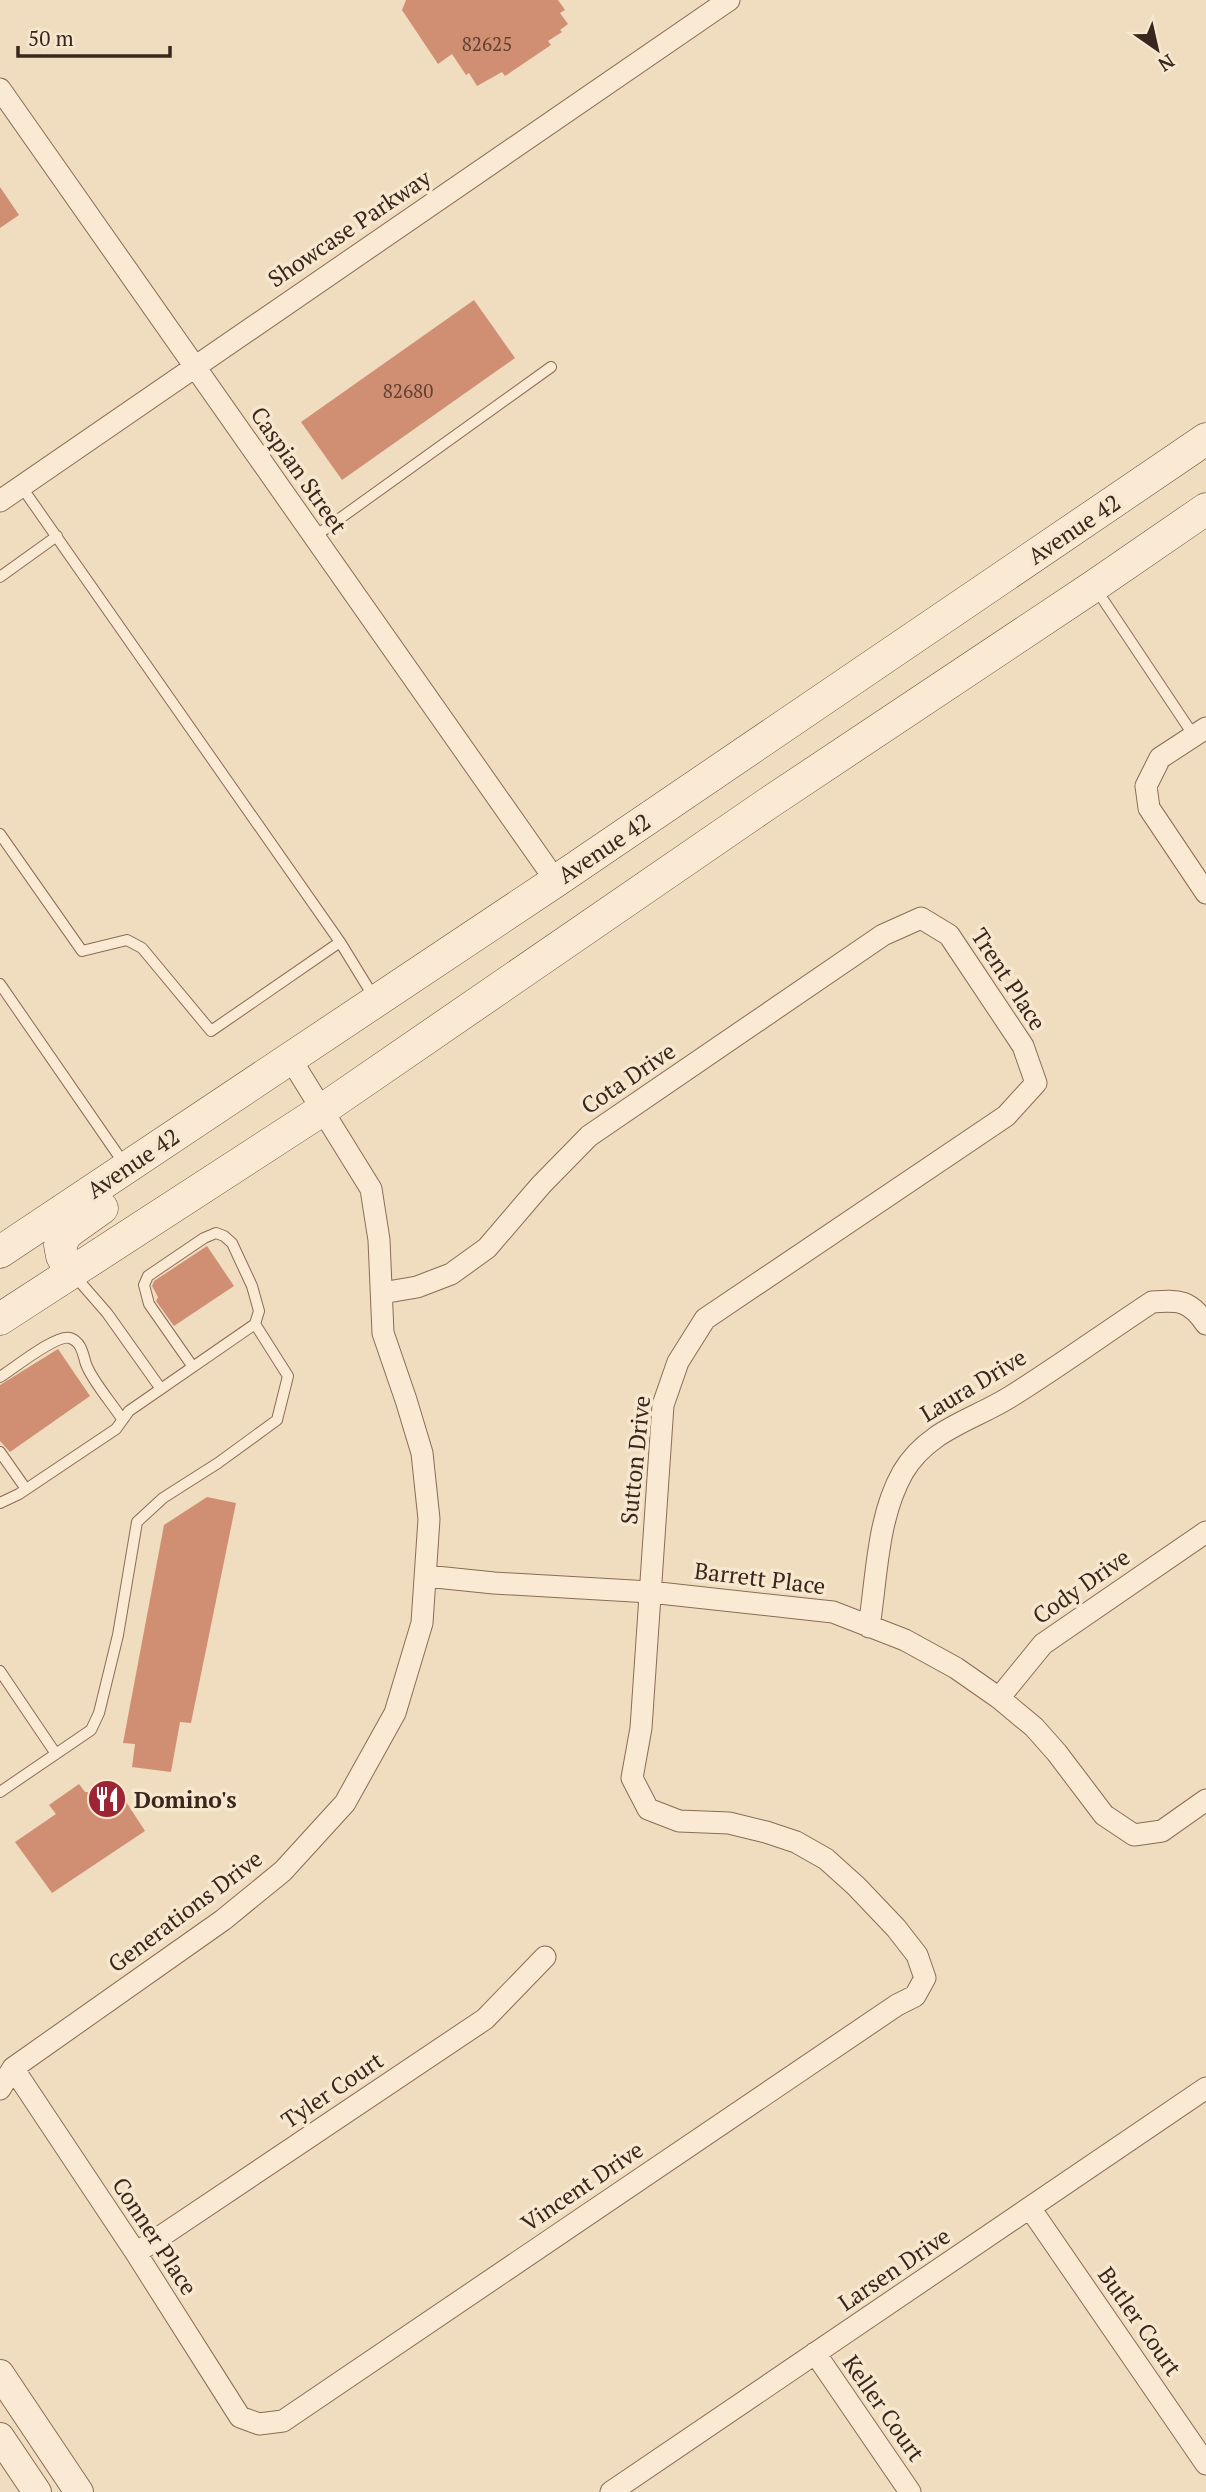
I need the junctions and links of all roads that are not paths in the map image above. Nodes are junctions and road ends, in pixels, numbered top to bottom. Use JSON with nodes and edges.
{"nodes":[{"id":1,"x":729,"y":0,"type":"edge"},
{"id":2,"x":0,"y":89,"type":"edge"},
{"id":3,"x":193,"y":366,"type":"junction"},
{"id":4,"x":551,"y":367,"type":"dead end"},
{"id":5,"x":1206,"y":439,"type":"edge"},
{"id":6,"x":22,"y":486,"type":"junction"},
{"id":7,"x":0,"y":501,"type":"edge"},
{"id":8,"x":1206,"y":509,"type":"edge"},
{"id":9,"x":57,"y":536,"type":"junction"},
{"id":10,"x":314,"y":537,"type":"junction"},
{"id":11,"x":0,"y":577,"type":"edge"},
{"id":12,"x":1094,"y":586,"type":"junction"},
{"id":13,"x":1200,"y":732,"type":"edge"},
{"id":14,"x":0,"y":834,"type":"edge"},
{"id":15,"x":556,"y":881,"type":"junction"},
{"id":16,"x":1206,"y":892,"type":"edge"},
{"id":17,"x":920,"y":918,"type":"joint"},
{"id":18,"x":340,"y":942,"type":"junction"},
{"id":19,"x":0,"y":984,"type":"edge"},
{"id":20,"x":376,"y":1001,"type":"junction"},
{"id":21,"x":290,"y":1058,"type":"junction"},
{"id":22,"x":1036,"y":1083,"type":"joint"},
{"id":23,"x":322,"y":1110,"type":"junction"},
{"id":24,"x":200,"y":1118,"type":"junction"},
{"id":25,"x":126,"y":1167,"type":"junction"},
{"id":26,"x":0,"y":1252,"type":"edge"},
{"id":27,"x":71,"y":1272,"type":"junction"},
{"id":28,"x":382,"y":1293,"type":"junction"},
{"id":29,"x":0,"y":1320,"type":"edge"},
{"id":30,"x":255,"y":1324,"type":"junction"},
{"id":31,"x":1206,"y":1324,"type":"edge"},
{"id":32,"x":193,"y":1367,"type":"junction"},
{"id":33,"x":0,"y":1377,"type":"edge"},
{"id":34,"x":161,"y":1389,"type":"junction"},
{"id":35,"x":122,"y":1419,"type":"junction"},
{"id":36,"x":0,"y":1452,"type":"edge"},
{"id":37,"x":26,"y":1489,"type":"junction"},
{"id":38,"x":0,"y":1503,"type":"edge"},
{"id":39,"x":1206,"y":1532,"type":"edge"},
{"id":40,"x":426,"y":1576,"type":"junction"},
{"id":41,"x":650,"y":1591,"type":"junction"},
{"id":42,"x":869,"y":1628,"type":"junction"},
{"id":43,"x":0,"y":1671,"type":"edge"},
{"id":44,"x":999,"y":1698,"type":"junction"},
{"id":45,"x":56,"y":1754,"type":"junction"},
{"id":46,"x":0,"y":1792,"type":"edge"},
{"id":47,"x":1206,"y":1801,"type":"edge"},
{"id":48,"x":545,"y":1956,"type":"dead end"},
{"id":49,"x":925,"y":1978,"type":"joint"},
{"id":50,"x":7,"y":2068,"type":"edge"},
{"id":51,"x":1206,"y":2088,"type":"edge"},
{"id":52,"x":0,"y":2089,"type":"edge"},
{"id":53,"x":1030,"y":2208,"type":"junction"},
{"id":54,"x":136,"y":2253,"type":"junction"},
{"id":55,"x":815,"y":2353,"type":"junction"},
{"id":56,"x":0,"y":2374,"type":"edge"},
{"id":57,"x":259,"y":2424,"type":"joint"},
{"id":58,"x":0,"y":2437,"type":"edge"},
{"id":59,"x":1206,"y":2464,"type":"edge"},
{"id":60,"x":37,"y":2492,"type":"edge"},
{"id":61,"x":79,"y":2492,"type":"edge"},
{"id":62,"x":611,"y":2492,"type":"edge"},
{"id":63,"x":910,"y":2492,"type":"edge"}],
"edges":[{"from":1,"to":3,"type":"street","name":"Showcase Parkway"},
{"from":2,"to":3,"type":"street","name":"Caspian Street"},
{"from":3,"to":6,"type":"street","name":"Showcase Parkway"},
{"from":3,"to":10,"type":"street","name":"Caspian Street"},
{"from":4,"to":10,"type":"lane"},
{"from":5,"to":15,"type":"main road","name":"Avenue 42"},
{"from":6,"to":7,"type":"street","name":"Showcase Parkway"},
{"from":6,"to":9,"type":"lane"},
{"from":8,"to":12,"type":"main road"},
{"from":9,"to":11,"type":"lane"},
{"from":9,"to":18,"type":"lane"},
{"from":10,"to":15,"type":"street","name":"Caspian Street"},
{"from":12,"to":13,"type":"lane"},
{"from":12,"to":23,"type":"main road"},
{"from":13,"to":16,"type":"street"},
{"from":14,"to":18,"type":"lane"},
{"from":15,"to":20,"type":"main road","name":"Avenue 42"},
{"from":17,"to":22,"type":"street","name":"Trent Place"},
{"from":17,"to":28,"type":"street","name":"Cota Drive"},
{"from":18,"to":20,"type":"lane"},
{"from":19,"to":25,"type":"lane"},
{"from":20,"to":21,"type":"main road","name":"Avenue 42"},
{"from":21,"to":23,"type":"street","name":"Generations Drive"},
{"from":21,"to":24,"type":"main road","name":"Avenue 42"},
{"from":22,"to":41,"type":"street","name":"Sutton Drive"},
{"from":23,"to":27,"type":"main road"},
{"from":23,"to":28,"type":"street","name":"Generations Drive"},
{"from":24,"to":25,"type":"main road","name":"Avenue 42"},
{"from":24,"to":27,"type":"main road"},
{"from":25,"to":26,"type":"main road","name":"Avenue 42"},
{"from":27,"to":29,"type":"main road"},
{"from":27,"to":34,"type":"lane"},
{"from":28,"to":40,"type":"street","name":"Generations Drive"},
{"from":30,"to":32,"type":"lane"},
{"from":30,"to":32,"type":"lane"},
{"from":30,"to":45,"type":"lane"},
{"from":31,"to":42,"type":"street","name":"Laura Drive"},
{"from":32,"to":34,"type":"lane"},
{"from":33,"to":35,"type":"lane"},
{"from":34,"to":35,"type":"lane"},
{"from":35,"to":37,"type":"lane"},
{"from":36,"to":37,"type":"lane"},
{"from":37,"to":38,"type":"lane"},
{"from":39,"to":44,"type":"street","name":"Cody Drive"},
{"from":40,"to":41,"type":"street","name":"Barrett Place"},
{"from":40,"to":50,"type":"street","name":"Generations Drive"},
{"from":41,"to":42,"type":"street","name":"Barrett Place"},
{"from":41,"to":49,"type":"street","name":"Sutton Drive"},
{"from":42,"to":44,"type":"street","name":"Barrett Place"},
{"from":43,"to":45,"type":"lane"},
{"from":44,"to":47,"type":"street","name":"Barrett Place"},
{"from":45,"to":46,"type":"lane"},
{"from":48,"to":54,"type":"street","name":"Tyler Court"},
{"from":49,"to":57,"type":"street","name":"Vincent Drive"},
{"from":50,"to":52,"type":"street","name":"Generations Drive"},
{"from":50,"to":54,"type":"street","name":"Conner Place"},
{"from":51,"to":53,"type":"street","name":"Larsen Drive"},
{"from":53,"to":55,"type":"street","name":"Larsen Drive"},
{"from":53,"to":59,"type":"street","name":"Butler Court"},
{"from":54,"to":57,"type":"street","name":"Conner Place"},
{"from":55,"to":62,"type":"street","name":"Larsen Drive"},
{"from":55,"to":63,"type":"street","name":"Keller Court"},
{"from":56,"to":61,"type":"street"},
{"from":58,"to":60,"type":"street"}]}
